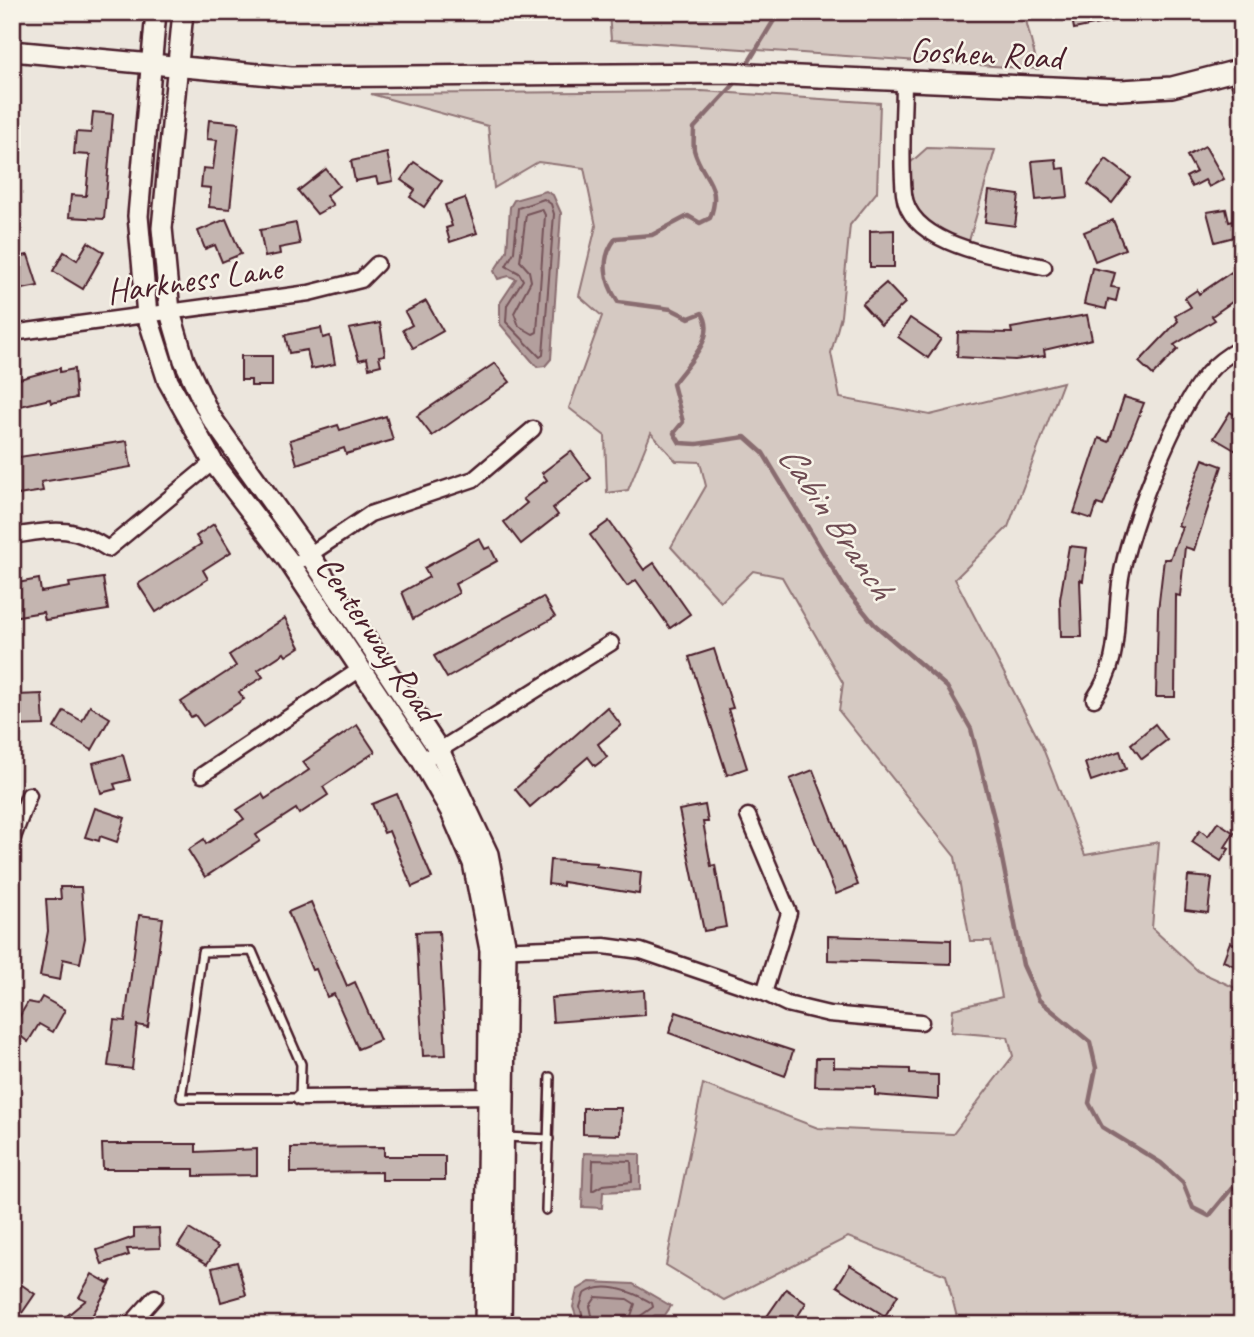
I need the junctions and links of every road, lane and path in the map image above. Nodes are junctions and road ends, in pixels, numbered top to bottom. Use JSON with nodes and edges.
{"nodes":[{"id":1,"x":156,"y":12,"type":"edge"},
{"id":2,"x":183,"y":12,"type":"edge"},
{"id":3,"x":12,"y":51,"type":"edge"},
{"id":4,"x":150,"y":63,"type":"junction"},
{"id":5,"x":176,"y":65,"type":"junction"},
{"id":6,"x":1239,"y":70,"type":"edge"},
{"id":7,"x":904,"y":80,"type":"junction"},
{"id":8,"x":1242,"y":92,"type":"edge"},
{"id":9,"x":377,"y":264,"type":"dead end"},
{"id":10,"x":1044,"y":267,"type":"dead end"},
{"id":11,"x":170,"y":312,"type":"junction"},
{"id":12,"x":147,"y":315,"type":"junction"},
{"id":13,"x":12,"y":333,"type":"edge"},
{"id":14,"x":1242,"y":347,"type":"edge"},
{"id":15,"x":533,"y":429,"type":"dead end"},
{"id":16,"x":213,"y":462,"type":"junction"},
{"id":17,"x":12,"y":536,"type":"edge"},
{"id":18,"x":309,"y":554,"type":"junction"},
{"id":19,"x":292,"y":565,"type":"junction"},
{"id":20,"x":611,"y":643,"type":"dead end"},
{"id":21,"x":362,"y":668,"type":"junction"},
{"id":22,"x":1094,"y":699,"type":"dead end"},
{"id":23,"x":439,"y":750,"type":"junction"},
{"id":24,"x":422,"y":761,"type":"junction"},
{"id":25,"x":202,"y":775,"type":"dead end"},
{"id":26,"x":29,"y":796,"type":"dead end"},
{"id":27,"x":748,"y":816,"type":"dead end"},
{"id":28,"x":12,"y":840,"type":"edge"},
{"id":29,"x":498,"y":950,"type":"junction"},
{"id":30,"x":764,"y":993,"type":"junction"},
{"id":31,"x":921,"y":1021,"type":"dead end"},
{"id":32,"x":550,"y":1077,"type":"dead end"},
{"id":33,"x":496,"y":1096,"type":"junction"},
{"id":34,"x":300,"y":1098,"type":"junction"},
{"id":35,"x":496,"y":1137,"type":"junction"},
{"id":36,"x":549,"y":1139,"type":"junction"},
{"id":37,"x":546,"y":1210,"type":"dead end"},
{"id":38,"x":155,"y":1297,"type":"dead end"},
{"id":39,"x":130,"y":1325,"type":"edge"},
{"id":40,"x":485,"y":1325,"type":"edge"},
{"id":41,"x":501,"y":1325,"type":"edge"}],
"edges":[{"from":1,"to":4,"type":"street","name":"Centerway Road"},
{"from":2,"to":5,"type":"street","name":"Centerway Road"},
{"from":3,"to":4,"type":"street","name":"Goshen Road"},
{"from":4,"to":5,"type":"street","name":"Goshen Road"},
{"from":4,"to":12,"type":"street","name":"Centerway Road"},
{"from":5,"to":7,"type":"street","name":"Goshen Road"},
{"from":5,"to":11,"type":"street","name":"Centerway Road"},
{"from":6,"to":7,"type":"street","name":"Goshen Road"},
{"from":6,"to":8,"type":"street"},
{"from":7,"to":10,"type":"street"},
{"from":9,"to":11,"type":"street","name":"Harkness Lane"},
{"from":11,"to":12,"type":"street","name":"Harkness Lane"},
{"from":11,"to":18,"type":"street","name":"Centerway Road"},
{"from":12,"to":13,"type":"street","name":"Harkness Lane"},
{"from":12,"to":16,"type":"street","name":"Centerway Road"},
{"from":14,"to":22,"type":"street"},
{"from":15,"to":18,"type":"street"},
{"from":16,"to":17,"type":"street"},
{"from":16,"to":19,"type":"street","name":"Centerway Road"},
{"from":18,"to":19,"type":"street"},
{"from":18,"to":23,"type":"street","name":"Centerway Road"},
{"from":19,"to":21,"type":"street","name":"Centerway Road"},
{"from":20,"to":23,"type":"street"},
{"from":21,"to":24,"type":"street","name":"Centerway Road"},
{"from":21,"to":25,"type":"street"},
{"from":23,"to":24,"type":"street"},
{"from":23,"to":29,"type":"street","name":"Centerway Road"},
{"from":24,"to":29,"type":"street","name":"Centerway Road"},
{"from":26,"to":28,"type":"street"},
{"from":27,"to":30,"type":"street"},
{"from":29,"to":30,"type":"street"},
{"from":29,"to":33,"type":"street","name":"Centerway Road"},
{"from":30,"to":31,"type":"street"},
{"from":32,"to":36,"type":"lane"},
{"from":33,"to":34,"type":"street"},
{"from":33,"to":35,"type":"street","name":"Centerway Road"},
{"from":34,"to":34,"type":"lane"},
{"from":35,"to":36,"type":"lane"},
{"from":35,"to":40,"type":"street","name":"Centerway Road"},
{"from":35,"to":41,"type":"street","name":"Centerway Road"},
{"from":36,"to":37,"type":"lane"},
{"from":38,"to":39,"type":"street"}]}
